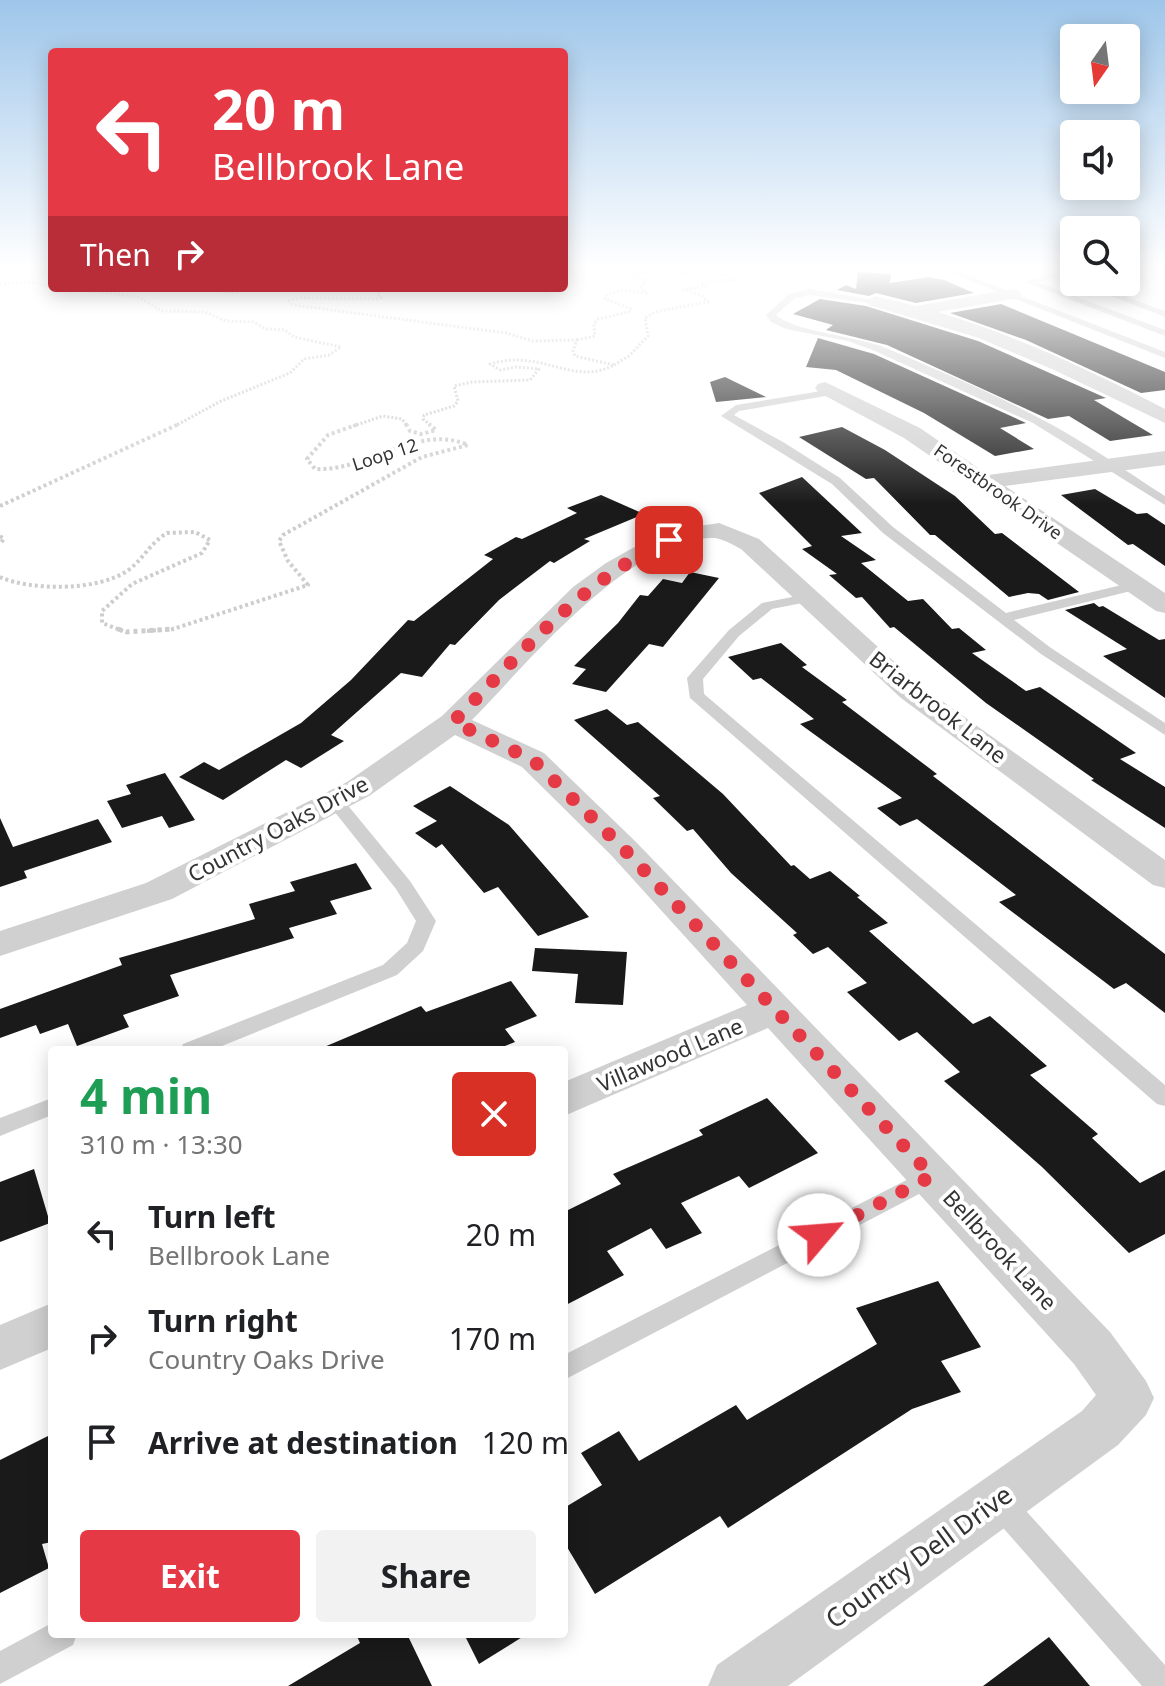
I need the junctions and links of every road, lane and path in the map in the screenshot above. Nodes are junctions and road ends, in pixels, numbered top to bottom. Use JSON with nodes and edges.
{"nodes":[{"id":1,"x":339,"y":347,"type":"edge"},
{"id":2,"x":575,"y":347,"type":"edge"},
{"id":3,"x":638,"y":347,"type":"edge"},
{"id":4,"x":872,"y":347,"type":"edge"},
{"id":5,"x":1010,"y":347,"type":"edge"},
{"id":6,"x":1144,"y":347,"type":"edge"},
{"id":7,"x":1165,"y":355,"type":"edge"},
{"id":8,"x":614,"y":365,"type":"junction"},
{"id":9,"x":829,"y":390,"type":"joint"},
{"id":10,"x":1165,"y":417,"type":"edge"},
{"id":11,"x":1165,"y":458,"type":"edge"},
{"id":12,"x":1109,"y":465,"type":"junction"},
{"id":13,"x":984,"y":482,"type":"junction"},
{"id":14,"x":1165,"y":501,"type":"edge"},
{"id":15,"x":0,"y":506,"type":"edge"},
{"id":16,"x":719,"y":530,"type":"joint"},
{"id":17,"x":0,"y":536,"type":"edge"},
{"id":18,"x":0,"y":544,"type":"edge"},
{"id":19,"x":0,"y":577,"type":"edge"},
{"id":20,"x":1134,"y":586,"type":"junction"},
{"id":21,"x":807,"y":598,"type":"junction"},
{"id":22,"x":1165,"y":605,"type":"edge"},
{"id":23,"x":1004,"y":618,"type":"junction"},
{"id":24,"x":453,"y":722,"type":"junction"},
{"id":25,"x":1165,"y":730,"type":"edge"},
{"id":26,"x":335,"y":801,"type":"junction"},
{"id":27,"x":1165,"y":877,"type":"edge"},
{"id":28,"x":0,"y":944,"type":"edge"},
{"id":29,"x":775,"y":1009,"type":"junction"},
{"id":30,"x":201,"y":1046,"type":"edge"},
{"id":31,"x":568,"y":1098,"type":"edge"},
{"id":32,"x":1165,"y":1098,"type":"edge"},
{"id":33,"x":48,"y":1108,"type":"edge"},
{"id":34,"x":0,"y":1127,"type":"edge"},
{"id":35,"x":932,"y":1176,"type":"junction"},
{"id":36,"x":48,"y":1327,"type":"edge"},
{"id":37,"x":0,"y":1348,"type":"edge"},
{"id":38,"x":568,"y":1366,"type":"edge"},
{"id":39,"x":1100,"y":1428,"type":"joint"},
{"id":40,"x":998,"y":1501,"type":"junction"},
{"id":41,"x":55,"y":1638,"type":"edge"},
{"id":42,"x":0,"y":1668,"type":"edge"},
{"id":43,"x":738,"y":1686,"type":"edge"},
{"id":44,"x":1163,"y":1686,"type":"edge"}],
"edges":[{"from":1,"to":15,"type":"path"},
{"from":2,"to":8,"type":"path"},
{"from":3,"to":8,"type":"path"},
{"from":4,"to":12,"type":"lane"},
{"from":5,"to":10,"type":"street"},
{"from":6,"to":7,"type":"lane"},
{"from":8,"to":19,"type":"path","name":"Loop 12"},
{"from":9,"to":13,"type":"street","name":"Forestbrook Drive"},
{"from":9,"to":23,"type":"lane"},
{"from":11,"to":12,"type":"street"},
{"from":12,"to":13,"type":"street"},
{"from":12,"to":14,"type":"lane"},
{"from":13,"to":20,"type":"street","name":"Forestbrook Drive"},
{"from":16,"to":21,"type":"street","name":"Briarbrook Lane"},
{"from":16,"to":24,"type":"street","name":"Country Oaks Drive"},
{"from":17,"to":18,"type":"path"},
{"from":20,"to":22,"type":"street","name":"Forestbrook Drive"},
{"from":20,"to":23,"type":"lane"},
{"from":21,"to":27,"type":"street","name":"Briarbrook Lane"},
{"from":21,"to":32,"type":"lane"},
{"from":23,"to":25,"type":"lane"},
{"from":24,"to":26,"type":"street","name":"Country Oaks Drive"},
{"from":24,"to":29,"type":"street","name":"Bellbrook Lane"},
{"from":26,"to":28,"type":"street","name":"Country Oaks Drive"},
{"from":26,"to":30,"type":"lane"},
{"from":29,"to":31,"type":"street","name":"Villawood Lane"},
{"from":29,"to":35,"type":"street","name":"Bellbrook Lane"},
{"from":33,"to":34,"type":"lane"},
{"from":35,"to":38,"type":"lane"},
{"from":35,"to":39,"type":"street","name":"Bellbrook Lane"},
{"from":36,"to":37,"type":"street"},
{"from":39,"to":40,"type":"street","name":"Country Dell Drive"},
{"from":40,"to":43,"type":"street","name":"Country Dell Drive"},
{"from":40,"to":44,"type":"lane"},
{"from":41,"to":42,"type":"lane"}]}
